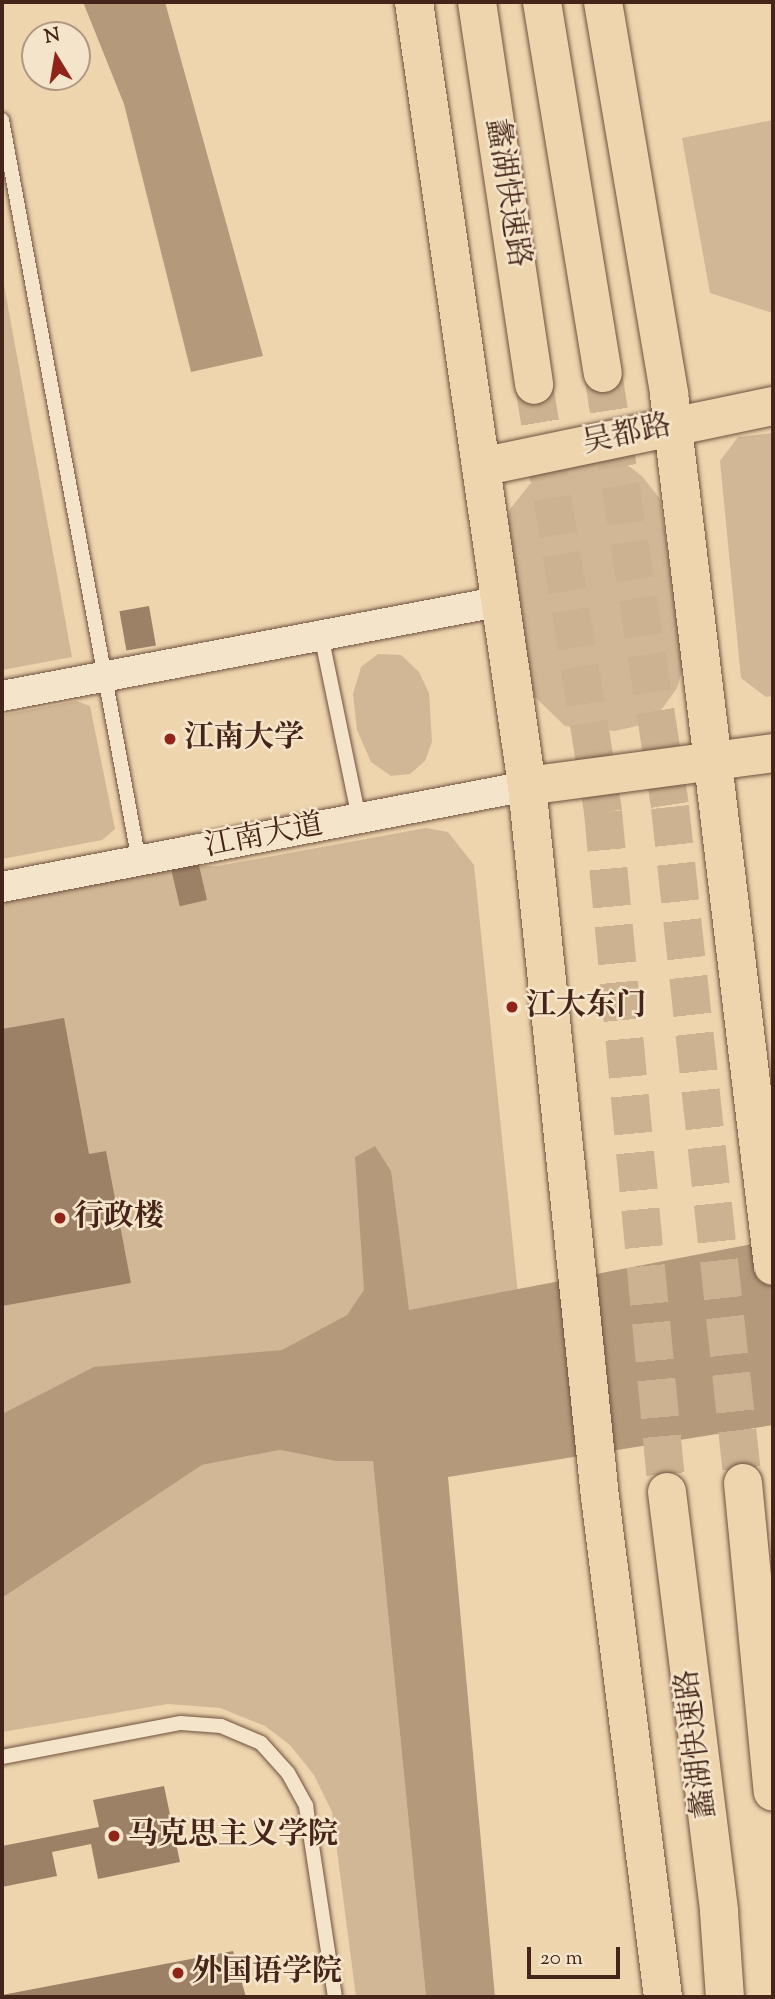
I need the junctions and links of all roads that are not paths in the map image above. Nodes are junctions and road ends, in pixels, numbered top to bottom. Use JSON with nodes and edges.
{"nodes":[{"id":1,"x":414,"y":2,"type":"edge"},
{"id":2,"x":477,"y":2,"type":"edge"},
{"id":3,"x":542,"y":2,"type":"edge"},
{"id":4,"x":603,"y":2,"type":"edge"},
{"id":5,"x":2,"y":120,"type":"edge"},
{"id":6,"x":603,"y":373,"type":"tunnel mouth"},
{"id":7,"x":534,"y":385,"type":"tunnel mouth"},
{"id":8,"x":773,"y":406,"type":"edge"},
{"id":9,"x":671,"y":427,"type":"junction"},
{"id":10,"x":481,"y":467,"type":"junction"},
{"id":11,"x":497,"y":602,"type":"junction"},
{"id":12,"x":321,"y":635,"type":"junction"},
{"id":13,"x":103,"y":677,"type":"junction"},
{"id":14,"x":2,"y":696,"type":"edge"},
{"id":15,"x":773,"y":752,"type":"edge"},
{"id":16,"x":712,"y":761,"type":"junction"},
{"id":17,"x":527,"y":786,"type":"junction"},
{"id":18,"x":359,"y":819,"type":"junction"},
{"id":19,"x":139,"y":861,"type":"junction"},
{"id":20,"x":2,"y":887,"type":"edge"},
{"id":21,"x":773,"y":1266,"type":"edge"},
{"id":22,"x":743,"y":1483,"type":"tunnel mouth"},
{"id":23,"x":667,"y":1492,"type":"tunnel mouth"},
{"id":24,"x":2,"y":1757,"type":"edge"},
{"id":25,"x":773,"y":1792,"type":"edge"},
{"id":26,"x":335,"y":1997,"type":"edge"},
{"id":27,"x":663,"y":1997,"type":"edge"},
{"id":28,"x":725,"y":1997,"type":"edge"}],
"edges":[{"from":1,"to":10,"type":"main road"},
{"from":2,"to":7,"type":"main road","name":"蠡湖快速路"},
{"from":3,"to":6,"type":"main road"},
{"from":4,"to":9,"type":"main road"},
{"from":5,"to":13,"type":"lane"},
{"from":8,"to":9,"type":"main road","name":"吴都路"},
{"from":9,"to":10,"type":"main road","name":"吴都路"},
{"from":9,"to":16,"type":"main road"},
{"from":10,"to":11,"type":"main road"},
{"from":11,"to":12,"type":"street"},
{"from":11,"to":17,"type":"main road"},
{"from":12,"to":13,"type":"street"},
{"from":12,"to":18,"type":"lane"},
{"from":13,"to":14,"type":"street"},
{"from":13,"to":19,"type":"lane"},
{"from":15,"to":16,"type":"main road"},
{"from":16,"to":17,"type":"main road"},
{"from":16,"to":21,"type":"main road"},
{"from":17,"to":18,"type":"street","name":"江南大道"},
{"from":17,"to":27,"type":"main road"},
{"from":18,"to":19,"type":"street","name":"江南大道"},
{"from":19,"to":20,"type":"street","name":"江南大道"},
{"from":22,"to":25,"type":"main road"},
{"from":23,"to":28,"type":"main road","name":"蠡湖快速路"},
{"from":24,"to":26,"type":"lane"}]}
